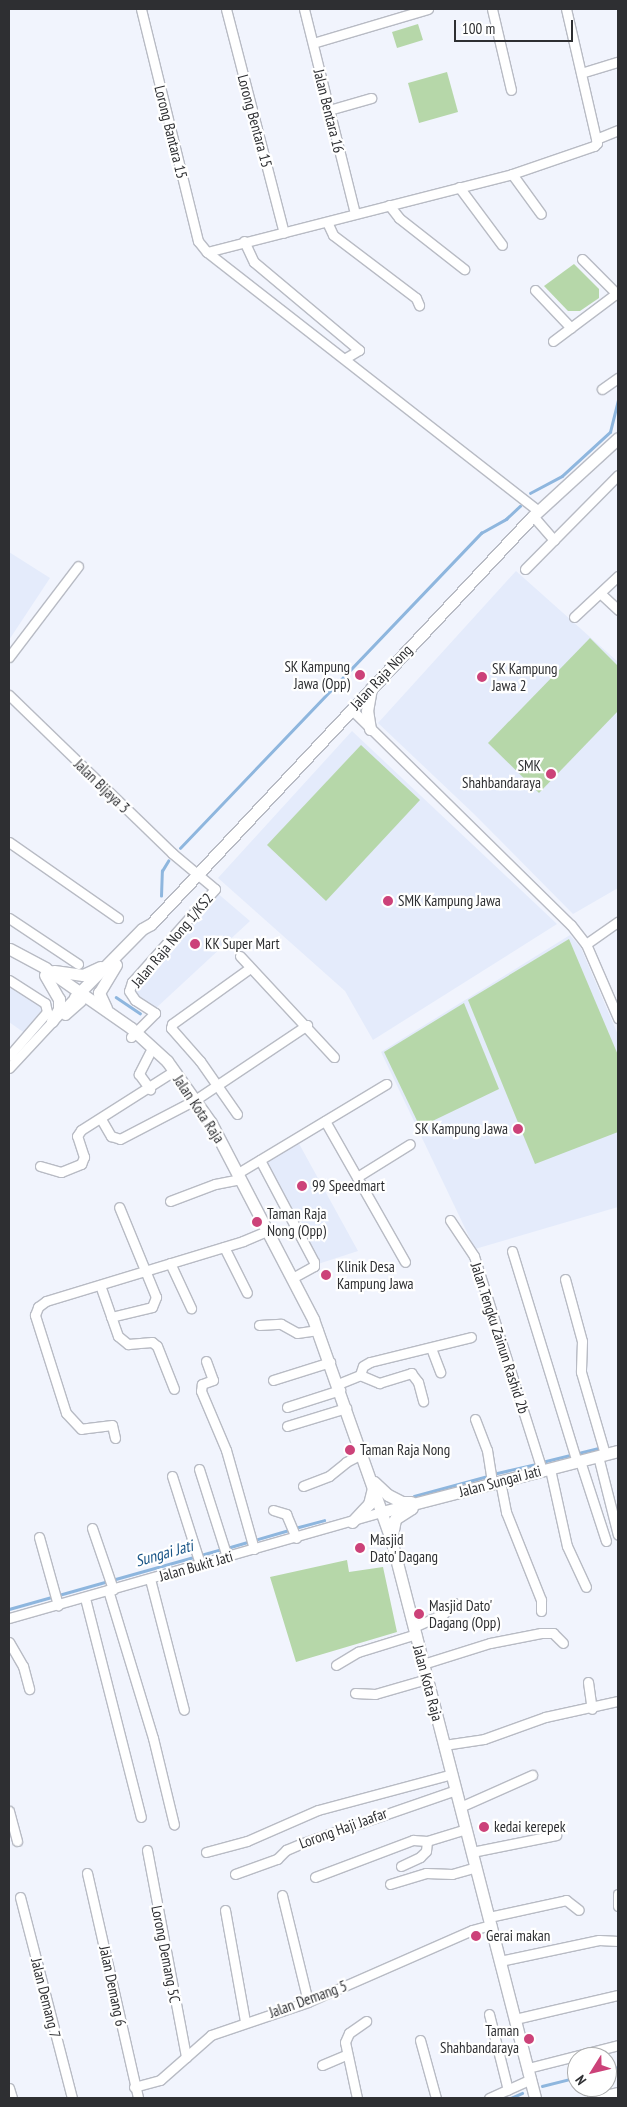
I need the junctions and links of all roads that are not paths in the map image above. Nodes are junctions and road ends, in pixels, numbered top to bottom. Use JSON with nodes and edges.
{"nodes":[{"id":1,"x":141,"y":9,"type":"edge"},
{"id":2,"x":226,"y":9,"type":"edge"},
{"id":3,"x":304,"y":9,"type":"edge"},
{"id":4,"x":428,"y":9,"type":"edge"},
{"id":5,"x":492,"y":9,"type":"edge"},
{"id":6,"x":566,"y":9,"type":"edge"},
{"id":7,"x":312,"y":43,"type":"junction"},
{"id":8,"x":618,"y":62,"type":"edge"},
{"id":9,"x":581,"y":72,"type":"junction"},
{"id":10,"x":511,"y":90,"type":"dead end"},
{"id":11,"x":371,"y":98,"type":"dead end"},
{"id":12,"x":329,"y":110,"type":"junction"},
{"id":13,"x":618,"y":130,"type":"edge"},
{"id":14,"x":597,"y":141,"type":"junction"},
{"id":15,"x":512,"y":174,"type":"junction"},
{"id":16,"x":459,"y":187,"type":"junction"},
{"id":17,"x":389,"y":205,"type":"junction"},
{"id":18,"x":355,"y":214,"type":"junction"},
{"id":19,"x":541,"y":214,"type":"dead end"},
{"id":20,"x":327,"y":222,"type":"junction"},
{"id":21,"x":284,"y":233,"type":"junction"},
{"id":22,"x":244,"y":241,"type":"junction"},
{"id":23,"x":502,"y":245,"type":"dead end"},
{"id":24,"x":207,"y":252,"type":"junction"},
{"id":25,"x":582,"y":259,"type":"dead end"},
{"id":26,"x":464,"y":268,"type":"dead end"},
{"id":27,"x":535,"y":290,"type":"dead end"},
{"id":28,"x":618,"y":294,"type":"edge"},
{"id":29,"x":419,"y":305,"type":"dead end"},
{"id":30,"x":571,"y":328,"type":"junction"},
{"id":31,"x":553,"y":341,"type":"dead end"},
{"id":32,"x":344,"y":360,"type":"junction"},
{"id":33,"x":618,"y":378,"type":"edge"},
{"id":34,"x":602,"y":389,"type":"dead end"},
{"id":35,"x":618,"y":438,"type":"edge"},
{"id":36,"x":618,"y":475,"type":"edge"},
{"id":37,"x":536,"y":514,"type":"junction"},
{"id":38,"x":554,"y":540,"type":"junction"},
{"id":39,"x":78,"y":566,"type":"dead end"},
{"id":40,"x":525,"y":569,"type":"dead end"},
{"id":41,"x":618,"y":576,"type":"edge"},
{"id":42,"x":600,"y":593,"type":"junction"},
{"id":43,"x":618,"y":610,"type":"edge"},
{"id":44,"x":574,"y":617,"type":"dead end"},
{"id":45,"x":9,"y":657,"type":"edge"},
{"id":46,"x":371,"y":686,"type":"junction"},
{"id":47,"x":9,"y":695,"type":"edge"},
{"id":48,"x":351,"y":710,"type":"junction"},
{"id":49,"x":370,"y":729,"type":"junction"},
{"id":50,"x":9,"y":842,"type":"edge"},
{"id":51,"x":197,"y":875,"type":"junction"},
{"id":52,"x":215,"y":889,"type":"joint"},
{"id":53,"x":9,"y":918,"type":"edge"},
{"id":54,"x":118,"y":918,"type":"dead end"},
{"id":55,"x":618,"y":922,"type":"edge"},
{"id":56,"x":586,"y":944,"type":"junction"},
{"id":57,"x":9,"y":949,"type":"edge"},
{"id":58,"x":240,"y":956,"type":"dead end"},
{"id":59,"x":114,"y":963,"type":"junction"},
{"id":60,"x":78,"y":964,"type":"dead end"},
{"id":61,"x":250,"y":968,"type":"junction"},
{"id":62,"x":45,"y":972,"type":"junction"},
{"id":63,"x":9,"y":980,"type":"edge"},
{"id":64,"x":81,"y":997,"type":"junction"},
{"id":65,"x":112,"y":1015,"type":"junction"},
{"id":66,"x":618,"y":1018,"type":"edge"},
{"id":67,"x":52,"y":1021,"type":"junction"},
{"id":68,"x":306,"y":1026,"type":"junction"},
{"id":69,"x":42,"y":1034,"type":"junction"},
{"id":70,"x":133,"y":1035,"type":"junction"},
{"id":71,"x":150,"y":1052,"type":"junction"},
{"id":72,"x":9,"y":1056,"type":"edge"},
{"id":73,"x":334,"y":1056,"type":"dead end"},
{"id":74,"x":9,"y":1068,"type":"edge"},
{"id":75,"x":172,"y":1069,"type":"junction"},
{"id":76,"x":386,"y":1084,"type":"dead end"},
{"id":77,"x":217,"y":1085,"type":"junction"},
{"id":78,"x":150,"y":1089,"type":"junction"},
{"id":79,"x":195,"y":1100,"type":"junction"},
{"id":80,"x":237,"y":1114,"type":"dead end"},
{"id":81,"x":101,"y":1119,"type":"junction"},
{"id":82,"x":325,"y":1121,"type":"junction"},
{"id":83,"x":410,"y":1144,"type":"dead end"},
{"id":84,"x":260,"y":1160,"type":"junction"},
{"id":85,"x":40,"y":1166,"type":"dead end"},
{"id":86,"x":240,"y":1176,"type":"junction"},
{"id":87,"x":357,"y":1177,"type":"junction"},
{"id":88,"x":170,"y":1201,"type":"dead end"},
{"id":89,"x":119,"y":1207,"type":"dead end"},
{"id":90,"x":450,"y":1220,"type":"dead end"},
{"id":91,"x":269,"y":1230,"type":"junction"},
{"id":92,"x":224,"y":1247,"type":"junction"},
{"id":93,"x":512,"y":1251,"type":"dead end"},
{"id":94,"x":405,"y":1262,"type":"dead end"},
{"id":95,"x":170,"y":1263,"type":"junction"},
{"id":96,"x":146,"y":1270,"type":"junction"},
{"id":97,"x":294,"y":1277,"type":"junction"},
{"id":98,"x":565,"y":1279,"type":"dead end"},
{"id":99,"x":100,"y":1285,"type":"junction"},
{"id":100,"x":247,"y":1293,"type":"dead end"},
{"id":101,"x":191,"y":1308,"type":"dead end"},
{"id":102,"x":110,"y":1317,"type":"junction"},
{"id":103,"x":259,"y":1325,"type":"dead end"},
{"id":104,"x":318,"y":1330,"type":"junction"},
{"id":105,"x":471,"y":1338,"type":"dead end"},
{"id":106,"x":431,"y":1348,"type":"junction"},
{"id":107,"x":206,"y":1361,"type":"dead end"},
{"id":108,"x":330,"y":1362,"type":"junction"},
{"id":109,"x":440,"y":1372,"type":"dead end"},
{"id":110,"x":360,"y":1375,"type":"junction"},
{"id":111,"x":272,"y":1380,"type":"dead end"},
{"id":112,"x":339,"y":1387,"type":"junction"},
{"id":113,"x":174,"y":1389,"type":"dead end"},
{"id":114,"x":423,"y":1400,"type":"dead end"},
{"id":115,"x":287,"y":1407,"type":"dead end"},
{"id":116,"x":346,"y":1408,"type":"junction"},
{"id":117,"x":475,"y":1419,"type":"dead end"},
{"id":118,"x":287,"y":1426,"type":"dead end"},
{"id":119,"x":116,"y":1438,"type":"dead end"},
{"id":120,"x":618,"y":1451,"type":"edge"},
{"id":121,"x":362,"y":1454,"type":"junction"},
{"id":122,"x":602,"y":1455,"type":"junction"},
{"id":123,"x":577,"y":1458,"type":"junction"},
{"id":124,"x":543,"y":1466,"type":"junction"},
{"id":125,"x":200,"y":1469,"type":"dead end"},
{"id":126,"x":172,"y":1476,"type":"dead end"},
{"id":127,"x":494,"y":1479,"type":"junction"},
{"id":128,"x":372,"y":1483,"type":"junction"},
{"id":129,"x":303,"y":1486,"type":"dead end"},
{"id":130,"x":423,"y":1502,"type":"junction"},
{"id":131,"x":274,"y":1510,"type":"dead end"},
{"id":132,"x":382,"y":1512,"type":"junction"},
{"id":133,"x":352,"y":1522,"type":"junction"},
{"id":134,"x":92,"y":1528,"type":"dead end"},
{"id":135,"x":294,"y":1531,"type":"junction"},
{"id":136,"x":618,"y":1535,"type":"edge"},
{"id":137,"x":39,"y":1537,"type":"dead end"},
{"id":138,"x":391,"y":1539,"type":"junction"},
{"id":139,"x":606,"y":1540,"type":"dead end"},
{"id":140,"x":254,"y":1544,"type":"junction"},
{"id":141,"x":226,"y":1551,"type":"junction"},
{"id":142,"x":199,"y":1559,"type":"junction"},
{"id":143,"x":150,"y":1579,"type":"junction"},
{"id":144,"x":111,"y":1585,"type":"junction"},
{"id":145,"x":586,"y":1587,"type":"dead end"},
{"id":146,"x":85,"y":1598,"type":"junction"},
{"id":147,"x":56,"y":1599,"type":"junction"},
{"id":148,"x":456,"y":1603,"type":"dead end"},
{"id":149,"x":541,"y":1611,"type":"dead end"},
{"id":150,"x":9,"y":1617,"type":"edge"},
{"id":151,"x":415,"y":1630,"type":"junction"},
{"id":152,"x":9,"y":1642,"type":"edge"},
{"id":153,"x":563,"y":1643,"type":"dead end"},
{"id":154,"x":423,"y":1664,"type":"junction"},
{"id":155,"x":336,"y":1665,"type":"dead end"},
{"id":156,"x":427,"y":1680,"type":"junction"},
{"id":157,"x":588,"y":1682,"type":"dead end"},
{"id":158,"x":29,"y":1689,"type":"dead end"},
{"id":159,"x":355,"y":1693,"type":"dead end"},
{"id":160,"x":618,"y":1701,"type":"edge"},
{"id":161,"x":592,"y":1709,"type":"junction"},
{"id":162,"x":184,"y":1710,"type":"dead end"},
{"id":163,"x":444,"y":1745,"type":"junction"},
{"id":164,"x":452,"y":1774,"type":"junction"},
{"id":165,"x":532,"y":1774,"type":"dead end"},
{"id":166,"x":456,"y":1790,"type":"junction"},
{"id":167,"x":460,"y":1807,"type":"junction"},
{"id":168,"x":9,"y":1811,"type":"edge"},
{"id":169,"x":140,"y":1817,"type":"dead end"},
{"id":170,"x":174,"y":1825,"type":"dead end"},
{"id":171,"x":466,"y":1829,"type":"junction"},
{"id":172,"x":556,"y":1835,"type":"dead end"},
{"id":173,"x":17,"y":1841,"type":"dead end"},
{"id":174,"x":427,"y":1841,"type":"junction"},
{"id":175,"x":147,"y":1850,"type":"dead end"},
{"id":176,"x":206,"y":1852,"type":"dead end"},
{"id":177,"x":472,"y":1852,"type":"junction"},
{"id":178,"x":401,"y":1866,"type":"dead end"},
{"id":179,"x":476,"y":1867,"type":"junction"},
{"id":180,"x":87,"y":1873,"type":"dead end"},
{"id":181,"x":235,"y":1874,"type":"dead end"},
{"id":182,"x":314,"y":1876,"type":"dead end"},
{"id":183,"x":390,"y":1884,"type":"dead end"},
{"id":184,"x":618,"y":1894,"type":"edge"},
{"id":185,"x":282,"y":1895,"type":"dead end"},
{"id":186,"x":20,"y":1897,"type":"dead end"},
{"id":187,"x":618,"y":1906,"type":"edge"},
{"id":188,"x":225,"y":1910,"type":"dead end"},
{"id":189,"x":579,"y":1910,"type":"dead end"},
{"id":190,"x":490,"y":1921,"type":"junction"},
{"id":191,"x":618,"y":1941,"type":"edge"},
{"id":192,"x":500,"y":1961,"type":"junction"},
{"id":193,"x":618,"y":1995,"type":"edge"},
{"id":194,"x":308,"y":2002,"type":"junction"},
{"id":195,"x":488,"y":2014,"type":"dead end"},
{"id":196,"x":516,"y":2019,"type":"junction"},
{"id":197,"x":245,"y":2021,"type":"junction"},
{"id":198,"x":366,"y":2022,"type":"dead end"},
{"id":199,"x":420,"y":2040,"type":"dead end"},
{"id":200,"x":618,"y":2045,"type":"edge"},
{"id":201,"x":346,"y":2055,"type":"junction"},
{"id":202,"x":186,"y":2057,"type":"junction"},
{"id":203,"x":322,"y":2065,"type":"dead end"},
{"id":204,"x":530,"y":2074,"type":"junction"},
{"id":205,"x":134,"y":2086,"type":"junction"},
{"id":206,"x":9,"y":2088,"type":"edge"},
{"id":207,"x":508,"y":2090,"type":"junction"},
{"id":208,"x":618,"y":2092,"type":"edge"},
{"id":209,"x":12,"y":2098,"type":"edge"},
{"id":210,"x":72,"y":2098,"type":"edge"},
{"id":211,"x":138,"y":2098,"type":"edge"},
{"id":212,"x":357,"y":2098,"type":"edge"},
{"id":213,"x":436,"y":2098,"type":"edge"},
{"id":214,"x":489,"y":2098,"type":"edge"},
{"id":215,"x":535,"y":2098,"type":"edge"},
{"id":216,"x":592,"y":2098,"type":"edge"}],
"edges":[{"from":1,"to":24,"type":"street","name":"Lorong Bantara 15"},
{"from":2,"to":21,"type":"street","name":"Lorong Bentara 15"},
{"from":3,"to":7,"type":"street","name":"Jalan Bentara 16"},
{"from":4,"to":7,"type":"street"},
{"from":5,"to":10,"type":"street"},
{"from":6,"to":9,"type":"street"},
{"from":7,"to":12,"type":"street","name":"Jalan Bentara 16"},
{"from":8,"to":9,"type":"street"},
{"from":9,"to":14,"type":"street"},
{"from":11,"to":12,"type":"street"},
{"from":12,"to":18,"type":"street","name":"Jalan Bentara 16"},
{"from":13,"to":14,"type":"street"},
{"from":14,"to":15,"type":"street"},
{"from":15,"to":16,"type":"street"},
{"from":15,"to":19,"type":"street"},
{"from":16,"to":17,"type":"street"},
{"from":16,"to":23,"type":"street"},
{"from":17,"to":18,"type":"street"},
{"from":17,"to":26,"type":"street"},
{"from":18,"to":20,"type":"street"},
{"from":20,"to":21,"type":"street"},
{"from":20,"to":29,"type":"street"},
{"from":21,"to":22,"type":"street"},
{"from":22,"to":24,"type":"street"},
{"from":22,"to":32,"type":"street"},
{"from":24,"to":32,"type":"street"},
{"from":25,"to":28,"type":"street"},
{"from":27,"to":30,"type":"street"},
{"from":28,"to":30,"type":"street"},
{"from":30,"to":31,"type":"street"},
{"from":32,"to":37,"type":"street"},
{"from":33,"to":34,"type":"street"},
{"from":35,"to":37,"type":"main road","name":"Jalan Raja Nong"},
{"from":36,"to":38,"type":"street"},
{"from":37,"to":38,"type":"street"},
{"from":37,"to":46,"type":"main road","name":"Jalan Raja Nong"},
{"from":38,"to":40,"type":"street"},
{"from":39,"to":45,"type":"street"},
{"from":41,"to":42,"type":"street"},
{"from":42,"to":43,"type":"street"},
{"from":42,"to":44,"type":"street"},
{"from":46,"to":48,"type":"main road","name":"Jalan Raja Nong"},
{"from":46,"to":49,"type":"main road"},
{"from":47,"to":51,"type":"street","name":"Jalan Bijaya 3"},
{"from":48,"to":49,"type":"street"},
{"from":48,"to":51,"type":"main road","name":"Jalan Raja Nong"},
{"from":49,"to":56,"type":"street"},
{"from":50,"to":54,"type":"street"},
{"from":51,"to":52,"type":"street","name":"Jalan Bijaya 3"},
{"from":51,"to":59,"type":"main road","name":"Jalan Raja Nong"},
{"from":52,"to":70,"type":"street","name":"Jalan Raja Nong 1/KS2"},
{"from":53,"to":60,"type":"street"},
{"from":55,"to":56,"type":"street"},
{"from":56,"to":66,"type":"street"},
{"from":57,"to":62,"type":"main road","name":"Jalan Kota Raja"},
{"from":58,"to":61,"type":"street"},
{"from":59,"to":62,"type":"main road"},
{"from":59,"to":64,"type":"main road","name":"Jalan Raja Nong"},
{"from":59,"to":65,"type":"main road"},
{"from":61,"to":68,"type":"street"},
{"from":61,"to":77,"type":"street"},
{"from":62,"to":64,"type":"main road","name":"Jalan Kota Raja"},
{"from":62,"to":67,"type":"main road"},
{"from":63,"to":72,"type":"street"},
{"from":64,"to":65,"type":"main road"},
{"from":64,"to":67,"type":"street"},
{"from":64,"to":69,"type":"street"},
{"from":64,"to":70,"type":"main road","name":"Jalan Kota Raja"},
{"from":65,"to":70,"type":"main road"},
{"from":67,"to":69,"type":"street"},
{"from":68,"to":73,"type":"street"},
{"from":68,"to":77,"type":"street"},
{"from":69,"to":74,"type":"street"},
{"from":70,"to":71,"type":"main road","name":"Jalan Kota Raja"},
{"from":70,"to":75,"type":"main road"},
{"from":71,"to":75,"type":"main road","name":"Jalan Kota Raja"},
{"from":71,"to":78,"type":"street"},
{"from":75,"to":78,"type":"street"},
{"from":75,"to":79,"type":"main road","name":"Jalan Kota Raja"},
{"from":76,"to":82,"type":"street"},
{"from":77,"to":79,"type":"street"},
{"from":77,"to":80,"type":"street"},
{"from":78,"to":81,"type":"street"},
{"from":79,"to":81,"type":"street"},
{"from":79,"to":86,"type":"main road","name":"Jalan Kota Raja"},
{"from":81,"to":85,"type":"street"},
{"from":82,"to":84,"type":"street"},
{"from":82,"to":87,"type":"street"},
{"from":83,"to":87,"type":"street"},
{"from":84,"to":86,"type":"street"},
{"from":84,"to":97,"type":"street"},
{"from":86,"to":88,"type":"street"},
{"from":86,"to":91,"type":"main road","name":"Jalan Kota Raja"},
{"from":87,"to":94,"type":"street"},
{"from":89,"to":96,"type":"street"},
{"from":90,"to":124,"type":"street","name":"Jalan Tengku Zainun Rashid 2b"},
{"from":91,"to":92,"type":"street"},
{"from":91,"to":97,"type":"main road","name":"Jalan Kota Raja"},
{"from":92,"to":95,"type":"street"},
{"from":92,"to":100,"type":"street"},
{"from":93,"to":123,"type":"street"},
{"from":95,"to":96,"type":"street"},
{"from":95,"to":101,"type":"street"},
{"from":96,"to":99,"type":"street"},
{"from":96,"to":102,"type":"street"},
{"from":97,"to":104,"type":"main road","name":"Jalan Kota Raja"},
{"from":98,"to":122,"type":"street"},
{"from":99,"to":102,"type":"street"},
{"from":99,"to":119,"type":"street"},
{"from":102,"to":113,"type":"street"},
{"from":103,"to":104,"type":"street"},
{"from":104,"to":108,"type":"main road","name":"Jalan Kota Raja"},
{"from":105,"to":106,"type":"street"},
{"from":106,"to":109,"type":"street"},
{"from":106,"to":110,"type":"street"},
{"from":107,"to":140,"type":"street"},
{"from":108,"to":111,"type":"street"},
{"from":108,"to":112,"type":"main road","name":"Jalan Kota Raja"},
{"from":110,"to":112,"type":"street"},
{"from":110,"to":114,"type":"street"},
{"from":112,"to":115,"type":"street"},
{"from":112,"to":116,"type":"main road","name":"Jalan Kota Raja"},
{"from":116,"to":118,"type":"street"},
{"from":116,"to":121,"type":"main road","name":"Jalan Kota Raja"},
{"from":117,"to":127,"type":"street"},
{"from":120,"to":122,"type":"main road","name":"Jalan Sungai Jati"},
{"from":121,"to":128,"type":"main road","name":"Jalan Kota Raja"},
{"from":121,"to":129,"type":"street"},
{"from":122,"to":123,"type":"main road","name":"Jalan Sungai Jati"},
{"from":122,"to":136,"type":"street"},
{"from":123,"to":124,"type":"main road","name":"Jalan Sungai Jati"},
{"from":123,"to":139,"type":"street"},
{"from":124,"to":127,"type":"main road","name":"Jalan Sungai Jati"},
{"from":124,"to":145,"type":"street","name":"Jalan Tengku Zainun Rashid 2b"},
{"from":125,"to":141,"type":"street"},
{"from":126,"to":142,"type":"street"},
{"from":127,"to":130,"type":"main road","name":"Jalan Sungai Jati"},
{"from":127,"to":149,"type":"street"},
{"from":128,"to":130,"type":"main road"},
{"from":128,"to":132,"type":"main road","name":"Jalan Kota Raja"},
{"from":128,"to":133,"type":"main road"},
{"from":130,"to":132,"type":"main road","name":"Jalan Sungai Jati"},
{"from":130,"to":138,"type":"main road"},
{"from":131,"to":135,"type":"street"},
{"from":132,"to":133,"type":"street","name":"Jalan Bukit Jati"},
{"from":132,"to":138,"type":"main road","name":"Jalan Kota Raja"},
{"from":133,"to":135,"type":"street","name":"Jalan Bukit Jati"},
{"from":134,"to":144,"type":"street"},
{"from":135,"to":140,"type":"street","name":"Jalan Bukit Jati"},
{"from":137,"to":147,"type":"street"},
{"from":138,"to":151,"type":"main road","name":"Jalan Kota Raja"},
{"from":140,"to":141,"type":"street","name":"Jalan Bukit Jati"},
{"from":141,"to":142,"type":"street","name":"Jalan Bukit Jati"},
{"from":142,"to":143,"type":"street","name":"Jalan Bukit Jati"},
{"from":143,"to":144,"type":"street","name":"Jalan Bukit Jati"},
{"from":143,"to":162,"type":"street"},
{"from":144,"to":146,"type":"street","name":"Jalan Bukit Jati"},
{"from":144,"to":170,"type":"street"},
{"from":146,"to":147,"type":"street","name":"Jalan Bukit Jati"},
{"from":146,"to":169,"type":"street"},
{"from":147,"to":150,"type":"street","name":"Jalan Bukit Jati"},
{"from":148,"to":151,"type":"street"},
{"from":151,"to":154,"type":"main road","name":"Jalan Kota Raja"},
{"from":151,"to":155,"type":"street"},
{"from":152,"to":158,"type":"street"},
{"from":153,"to":154,"type":"street"},
{"from":154,"to":156,"type":"main road","name":"Jalan Kota Raja"},
{"from":156,"to":159,"type":"street"},
{"from":156,"to":163,"type":"main road","name":"Jalan Kota Raja"},
{"from":157,"to":161,"type":"street"},
{"from":160,"to":161,"type":"street"},
{"from":161,"to":163,"type":"street"},
{"from":163,"to":164,"type":"main road","name":"Jalan Kota Raja"},
{"from":164,"to":166,"type":"main road","name":"Jalan Kota Raja"},
{"from":164,"to":176,"type":"street"},
{"from":165,"to":167,"type":"street"},
{"from":166,"to":167,"type":"main road","name":"Jalan Kota Raja"},
{"from":166,"to":181,"type":"street","name":"Lorong Haji Jaafar"},
{"from":167,"to":171,"type":"main road","name":"Jalan Kota Raja"},
{"from":168,"to":173,"type":"street"},
{"from":171,"to":174,"type":"street"},
{"from":171,"to":177,"type":"main road","name":"Jalan Kota Raja"},
{"from":172,"to":177,"type":"street"},
{"from":174,"to":178,"type":"street"},
{"from":174,"to":182,"type":"street"},
{"from":175,"to":202,"type":"street","name":"Lorong Demang 5C"},
{"from":177,"to":179,"type":"main road","name":"Jalan Kota Raja"},
{"from":179,"to":183,"type":"street"},
{"from":179,"to":190,"type":"main road","name":"Jalan Kota Raja"},
{"from":180,"to":205,"type":"street","name":"Jalan Demang 6"},
{"from":184,"to":187,"type":"street"},
{"from":185,"to":194,"type":"street"},
{"from":186,"to":210,"type":"street","name":"Jalan Demang 7"},
{"from":188,"to":197,"type":"street"},
{"from":189,"to":190,"type":"street","name":"Jalan Demang 5"},
{"from":190,"to":192,"type":"main road","name":"Jalan Kota Raja"},
{"from":190,"to":194,"type":"street","name":"Jalan Demang 5"},
{"from":191,"to":192,"type":"street"},
{"from":192,"to":196,"type":"main road","name":"Jalan Kota Raja"},
{"from":193,"to":196,"type":"street"},
{"from":194,"to":197,"type":"street","name":"Jalan Demang 5"},
{"from":195,"to":207,"type":"street"},
{"from":196,"to":204,"type":"main road","name":"Jalan Kota Raja"},
{"from":197,"to":202,"type":"street","name":"Jalan Demang 5"},
{"from":198,"to":201,"type":"street"},
{"from":199,"to":213,"type":"street"},
{"from":200,"to":204,"type":"street"},
{"from":201,"to":203,"type":"street"},
{"from":201,"to":212,"type":"street"},
{"from":202,"to":205,"type":"street","name":"Jalan Demang 5"},
{"from":204,"to":207,"type":"street"},
{"from":204,"to":215,"type":"main road","name":"Jalan Kota Raja"},
{"from":205,"to":211,"type":"street","name":"Jalan Demang 6"},
{"from":206,"to":209,"type":"street"},
{"from":207,"to":214,"type":"street"},
{"from":208,"to":216,"type":"street"}]}
